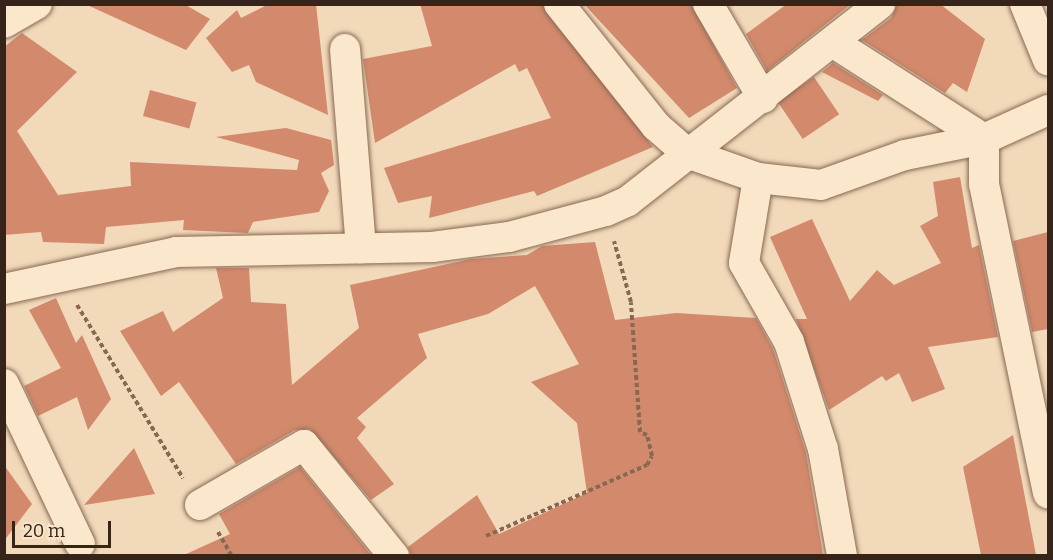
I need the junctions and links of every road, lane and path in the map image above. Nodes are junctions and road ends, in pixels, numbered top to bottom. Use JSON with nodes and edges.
{"nodes":[{"id":1,"x":37,"y":4,"type":"edge"},
{"id":2,"x":559,"y":4,"type":"edge"},
{"id":3,"x":708,"y":4,"type":"edge"},
{"id":4,"x":880,"y":4,"type":"edge"},
{"id":5,"x":1024,"y":4,"type":"edge"},
{"id":6,"x":4,"y":23,"type":"edge"},
{"id":7,"x":834,"y":43,"type":"junction"},
{"id":8,"x":345,"y":49,"type":"dead end"},
{"id":9,"x":1048,"y":60,"type":"edge"},
{"id":10,"x":763,"y":98,"type":"junction"},
{"id":11,"x":1048,"y":110,"type":"edge"},
{"id":12,"x":984,"y":139,"type":"junction"},
{"id":13,"x":687,"y":153,"type":"junction"},
{"id":14,"x":758,"y":178,"type":"junction"},
{"id":15,"x":606,"y":211,"type":"junction"},
{"id":16,"x":361,"y":248,"type":"junction"},
{"id":17,"x":61,"y":276,"type":"junction"},
{"id":18,"x":4,"y":289,"type":"edge"},
{"id":19,"x":4,"y":384,"type":"edge"},
{"id":20,"x":1048,"y":493,"type":"edge"},
{"id":21,"x":200,"y":505,"type":"junction"},
{"id":22,"x":486,"y":536,"type":"dead end"},
{"id":23,"x":80,"y":544,"type":"dead end"},
{"id":24,"x":232,"y":555,"type":"edge"},
{"id":25,"x":394,"y":555,"type":"edge"},
{"id":26,"x":842,"y":555,"type":"edge"}],
"edges":[{"from":1,"to":6,"type":"street"},
{"from":2,"to":13,"type":"street"},
{"from":3,"to":10,"type":"street"},
{"from":4,"to":7,"type":"street"},
{"from":5,"to":9,"type":"street"},
{"from":7,"to":10,"type":"street"},
{"from":7,"to":12,"type":"street"},
{"from":8,"to":16,"type":"street"},
{"from":10,"to":13,"type":"street"},
{"from":11,"to":12,"type":"street"},
{"from":12,"to":14,"type":"street"},
{"from":12,"to":20,"type":"street"},
{"from":13,"to":14,"type":"street"},
{"from":13,"to":15,"type":"street"},
{"from":14,"to":26,"type":"street"},
{"from":15,"to":16,"type":"street"},
{"from":15,"to":22,"type":"path"},
{"from":16,"to":17,"type":"street"},
{"from":17,"to":18,"type":"street"},
{"from":17,"to":21,"type":"path"},
{"from":19,"to":23,"type":"street"},
{"from":21,"to":24,"type":"path"},
{"from":21,"to":25,"type":"street"}]}
